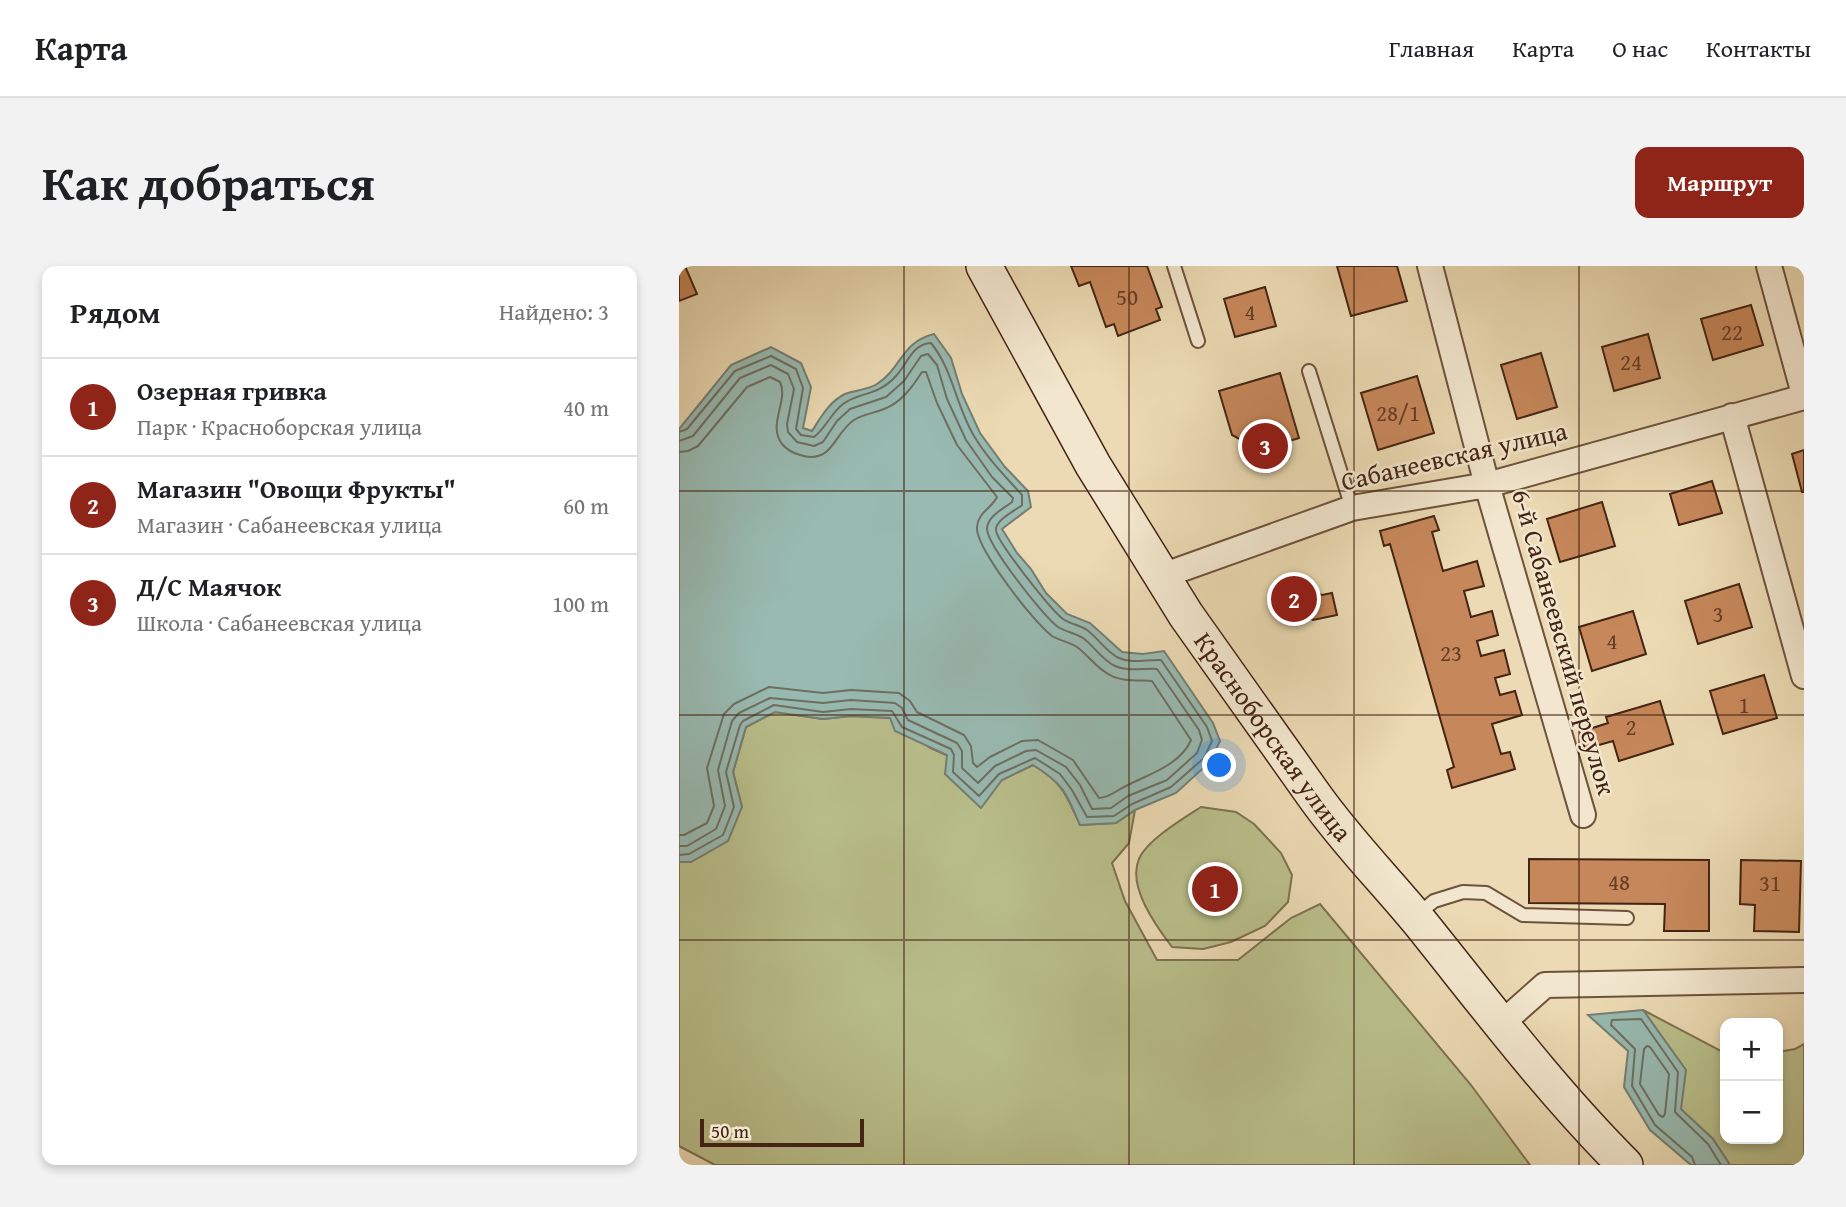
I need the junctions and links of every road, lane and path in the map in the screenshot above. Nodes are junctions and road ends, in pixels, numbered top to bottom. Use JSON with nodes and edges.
{"nodes":[{"id":1,"x":984,"y":266,"type":"edge"},
{"id":2,"x":1174,"y":266,"type":"edge"},
{"id":3,"x":1430,"y":266,"type":"edge"},
{"id":4,"x":1769,"y":266,"type":"edge"},
{"id":5,"x":1198,"y":341,"type":"dead end"},
{"id":6,"x":1309,"y":371,"type":"dead end"},
{"id":7,"x":1804,"y":396,"type":"edge"},
{"id":8,"x":1732,"y":416,"type":"junction"},
{"id":9,"x":1487,"y":485,"type":"junction"},
{"id":10,"x":1352,"y":508,"type":"junction"},
{"id":11,"x":1162,"y":576,"type":"junction"},
{"id":12,"x":1804,"y":676,"type":"edge"},
{"id":13,"x":1583,"y":815,"type":"dead end"},
{"id":14,"x":1415,"y":917,"type":"junction"},
{"id":15,"x":1627,"y":918,"type":"dead end"},
{"id":16,"x":1804,"y":980,"type":"edge"},
{"id":17,"x":1501,"y":1024,"type":"junction"},
{"id":18,"x":1625,"y":1165,"type":"edge"}],
"edges":[{"from":1,"to":11,"type":"street","name":"Красноборская улица"},
{"from":2,"to":5,"type":"lane"},
{"from":3,"to":9,"type":"street","name":"6-й Сабанеевский переулок"},
{"from":4,"to":7,"type":"street"},
{"from":6,"to":10,"type":"lane"},
{"from":7,"to":8,"type":"street","name":"Сабанеевская улица"},
{"from":8,"to":9,"type":"street","name":"Сабанеевская улица"},
{"from":8,"to":12,"type":"street"},
{"from":9,"to":10,"type":"street","name":"Сабанеевская улица"},
{"from":9,"to":13,"type":"street","name":"6-й Сабанеевский переулок"},
{"from":10,"to":11,"type":"street","name":"Сабанеевская улица"},
{"from":11,"to":14,"type":"street","name":"Красноборская улица"},
{"from":14,"to":15,"type":"lane"},
{"from":14,"to":17,"type":"street","name":"Красноборская улица"},
{"from":16,"to":17,"type":"street"},
{"from":17,"to":18,"type":"street","name":"Красноборская улица"}]}
